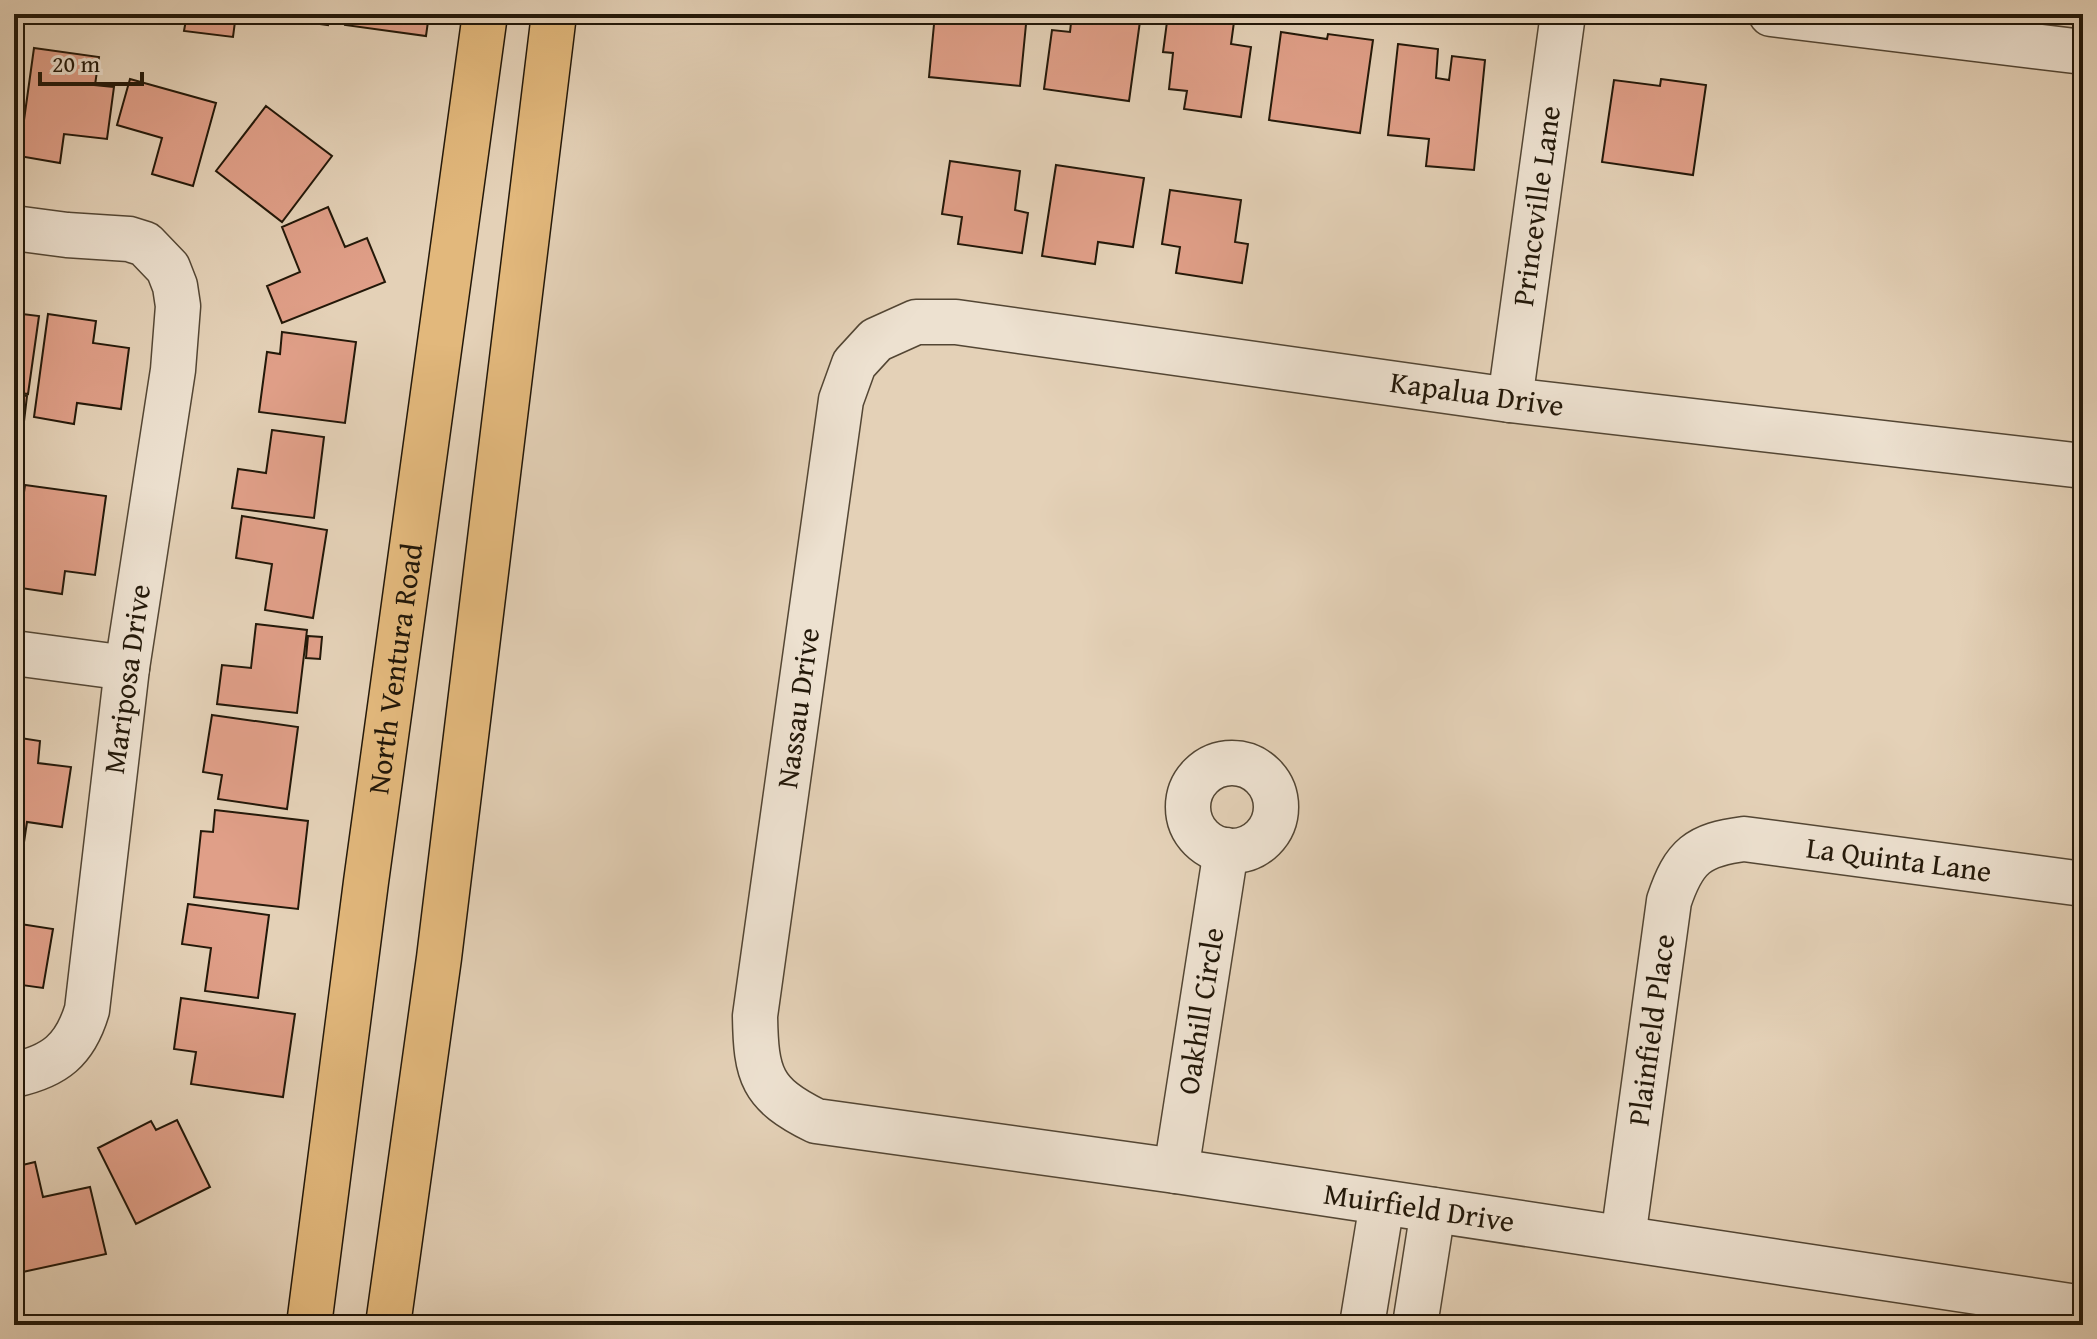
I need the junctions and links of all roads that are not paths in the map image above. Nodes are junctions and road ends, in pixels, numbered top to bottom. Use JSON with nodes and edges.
{"nodes":[{"id":1,"x":485,"y":14,"type":"edge"},
{"id":2,"x":554,"y":14,"type":"edge"},
{"id":3,"x":1563,"y":14,"type":"edge"},
{"id":4,"x":1771,"y":14,"type":"edge"},
{"id":5,"x":2083,"y":52,"type":"edge"},
{"id":6,"x":14,"y":228,"type":"edge"},
{"id":7,"x":876,"y":340,"type":"joint"},
{"id":8,"x":1510,"y":400,"type":"junction"},
{"id":9,"x":2083,"y":466,"type":"edge"},
{"id":10,"x":14,"y":653,"type":"edge"},
{"id":11,"x":127,"y":668,"type":"junction"},
{"id":12,"x":1716,"y":843,"type":"joint"},
{"id":13,"x":1226,"y":850,"type":"dead end"},
{"id":14,"x":2083,"y":884,"type":"edge"},
{"id":15,"x":25,"y":1073,"type":"edge"},
{"id":16,"x":765,"y":1084,"type":"joint"},
{"id":17,"x":1176,"y":1171,"type":"junction"},
{"id":18,"x":1382,"y":1203,"type":"junction"},
{"id":19,"x":1433,"y":1210,"type":"junction"},
{"id":20,"x":1623,"y":1238,"type":"junction"},
{"id":21,"x":2083,"y":1308,"type":"edge"},
{"id":22,"x":309,"y":1325,"type":"edge"},
{"id":23,"x":388,"y":1325,"type":"edge"},
{"id":24,"x":1362,"y":1325,"type":"edge"},
{"id":25,"x":1415,"y":1325,"type":"edge"}],
"edges":[{"from":1,"to":22,"type":"main road","name":"North Ventura Road"},
{"from":2,"to":23,"type":"main road"},
{"from":3,"to":8,"type":"street","name":"Princeville Lane"},
{"from":4,"to":5,"type":"street"},
{"from":6,"to":11,"type":"street","name":"Mariposa Drive"},
{"from":7,"to":8,"type":"street","name":"Kapalua Drive"},
{"from":7,"to":16,"type":"street","name":"Nassau Drive"},
{"from":8,"to":9,"type":"street","name":"Kapalua Drive"},
{"from":10,"to":11,"type":"street"},
{"from":11,"to":15,"type":"street","name":"Mariposa Drive"},
{"from":12,"to":14,"type":"street","name":"La Quinta Lane"},
{"from":12,"to":20,"type":"street","name":"Plainfield Place"},
{"from":13,"to":17,"type":"street","name":"Oakhill Circle"},
{"from":16,"to":17,"type":"street","name":"Muirfield Drive"},
{"from":17,"to":18,"type":"street","name":"Muirfield Drive"},
{"from":18,"to":19,"type":"street","name":"Muirfield Drive"},
{"from":18,"to":24,"type":"street"},
{"from":19,"to":20,"type":"street","name":"Muirfield Drive"},
{"from":19,"to":25,"type":"street"},
{"from":20,"to":21,"type":"street","name":"Muirfield Drive"}]}
